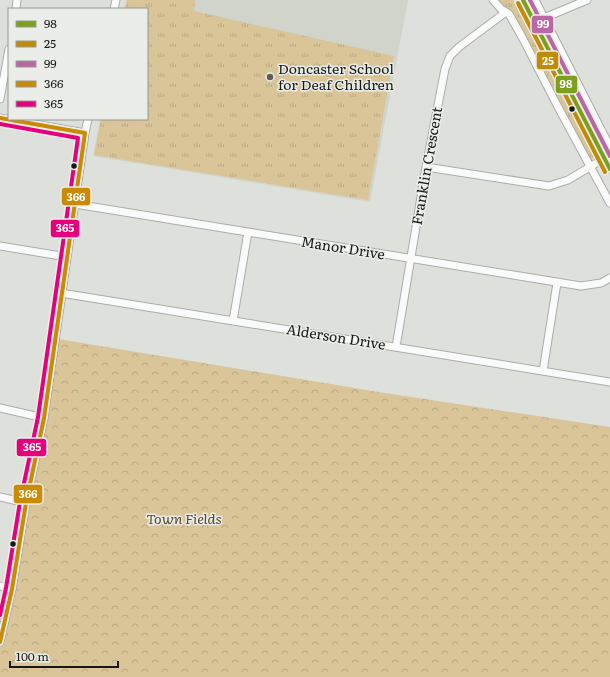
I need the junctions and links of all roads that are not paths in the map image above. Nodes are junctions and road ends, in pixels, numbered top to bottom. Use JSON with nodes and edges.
{"nodes":[{"id":1,"x":493,"y":0,"type":"edge"},
{"id":2,"x":523,"y":0,"type":"edge"},
{"id":3,"x":535,"y":0,"type":"edge"},
{"id":4,"x":587,"y":0,"type":"edge"},
{"id":5,"x":506,"y":12,"type":"junction"},
{"id":6,"x":544,"y":18,"type":"junction"},
{"id":7,"x":8,"y":55,"type":"edge"},
{"id":8,"x":0,"y":99,"type":"edge"},
{"id":9,"x":11,"y":120,"type":"edge"},
{"id":10,"x":88,"y":120,"type":"edge"},
{"id":11,"x":85,"y":133,"type":"junction"},
{"id":12,"x":610,"y":147,"type":"edge"},
{"id":13,"x":607,"y":157,"type":"edge"},
{"id":14,"x":426,"y":167,"type":"junction"},
{"id":15,"x":591,"y":167,"type":"junction"},
{"id":16,"x":610,"y":169,"type":"edge"},
{"id":17,"x":610,"y":203,"type":"edge"},
{"id":18,"x":75,"y":204,"type":"junction"},
{"id":19,"x":248,"y":232,"type":"junction"},
{"id":20,"x":0,"y":246,"type":"edge"},
{"id":21,"x":67,"y":257,"type":"junction"},
{"id":22,"x":411,"y":259,"type":"junction"},
{"id":23,"x":610,"y":278,"type":"edge"},
{"id":24,"x":557,"y":283,"type":"junction"},
{"id":25,"x":62,"y":293,"type":"junction"},
{"id":26,"x":233,"y":321,"type":"junction"},
{"id":27,"x":396,"y":347,"type":"junction"},
{"id":28,"x":543,"y":371,"type":"junction"},
{"id":29,"x":610,"y":382,"type":"edge"},
{"id":30,"x":0,"y":408,"type":"edge"},
{"id":31,"x":44,"y":418,"type":"junction"},
{"id":32,"x":0,"y":497,"type":"edge"},
{"id":33,"x":26,"y":503,"type":"junction"},
{"id":34,"x":0,"y":586,"type":"edge"},
{"id":35,"x":12,"y":589,"type":"junction"},
{"id":36,"x":0,"y":642,"type":"edge"}],
"edges":[{"from":1,"to":5,"type":"street"},
{"from":2,"to":13,"type":"street"},
{"from":3,"to":6,"type":"street"},
{"from":4,"to":6,"type":"street"},
{"from":5,"to":14,"type":"street","name":"Franklin Crescent"},
{"from":5,"to":15,"type":"street"},
{"from":6,"to":12,"type":"street"},
{"from":7,"to":8,"type":"street"},
{"from":9,"to":11,"type":"street"},
{"from":10,"to":11,"type":"street"},
{"from":11,"to":18,"type":"street"},
{"from":13,"to":15,"type":"street"},
{"from":13,"to":16,"type":"street"},
{"from":14,"to":15,"type":"street"},
{"from":14,"to":22,"type":"street","name":"Franklin Crescent"},
{"from":15,"to":17,"type":"street"},
{"from":18,"to":19,"type":"street","name":"Manor Drive"},
{"from":18,"to":21,"type":"street"},
{"from":19,"to":22,"type":"street","name":"Manor Drive"},
{"from":19,"to":26,"type":"street"},
{"from":20,"to":21,"type":"street"},
{"from":21,"to":25,"type":"street"},
{"from":22,"to":24,"type":"street","name":"Manor Drive"},
{"from":22,"to":27,"type":"street","name":"Franklin Crescent"},
{"from":23,"to":24,"type":"street","name":"Manor Drive"},
{"from":24,"to":28,"type":"street"},
{"from":25,"to":26,"type":"street","name":"Alderson Drive"},
{"from":25,"to":31,"type":"street"},
{"from":26,"to":27,"type":"street","name":"Alderson Drive"},
{"from":27,"to":28,"type":"street","name":"Alderson Drive"},
{"from":28,"to":29,"type":"street","name":"Alderson Drive"},
{"from":30,"to":31,"type":"street"},
{"from":31,"to":33,"type":"street"},
{"from":32,"to":33,"type":"street"},
{"from":33,"to":35,"type":"street"},
{"from":34,"to":35,"type":"street"},
{"from":35,"to":36,"type":"street"}]}
